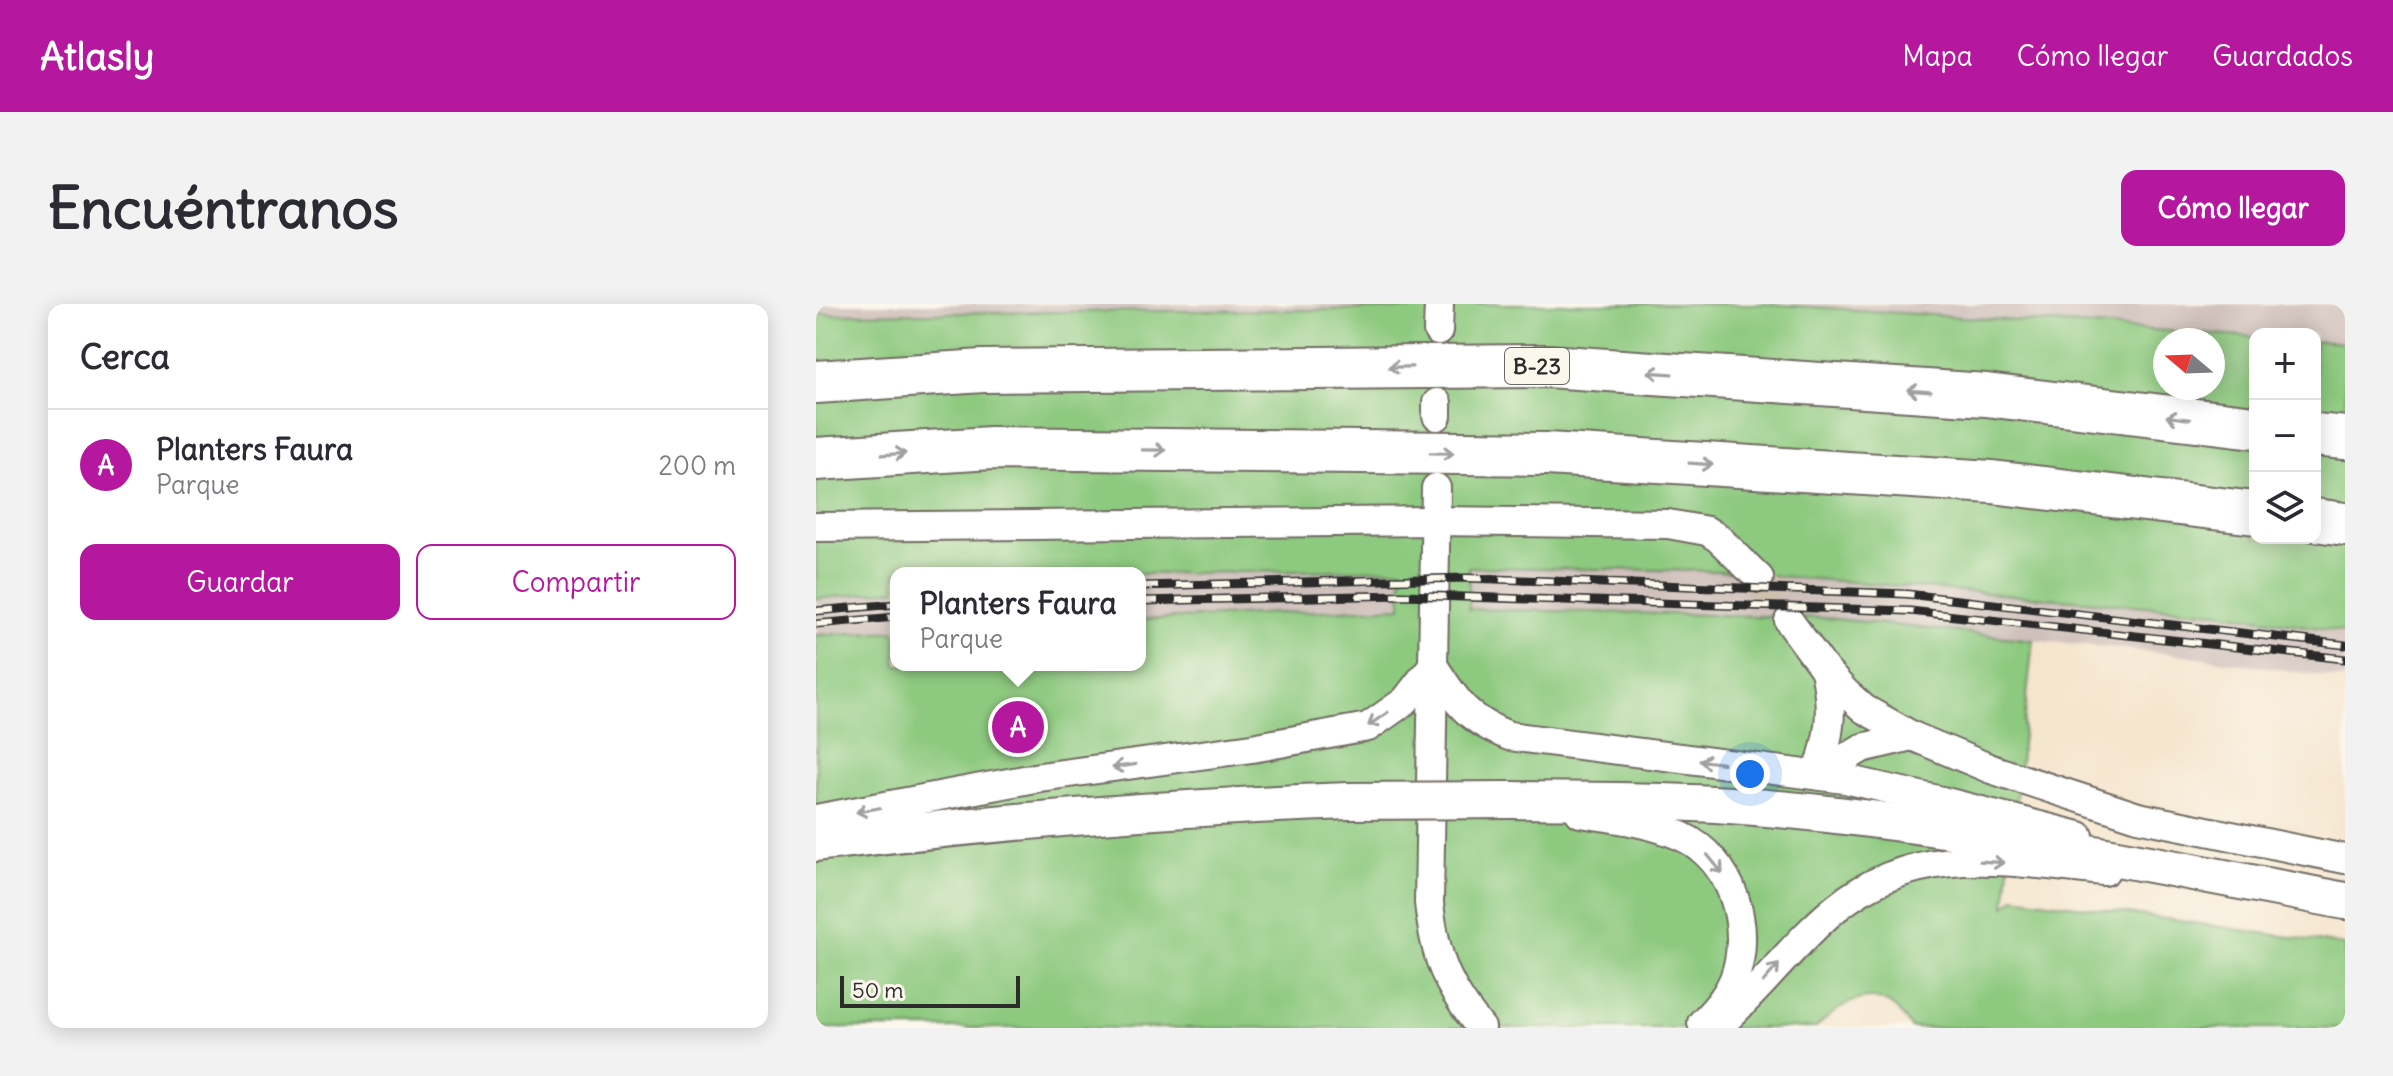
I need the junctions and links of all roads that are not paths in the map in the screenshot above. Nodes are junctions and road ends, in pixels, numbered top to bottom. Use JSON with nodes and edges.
{"nodes":[{"id":1,"x":816,"y":382,"type":"edge"},
{"id":2,"x":2249,"y":426,"type":"edge"},
{"id":3,"x":2321,"y":436,"type":"edge"},
{"id":4,"x":2345,"y":438,"type":"edge"},
{"id":5,"x":816,"y":459,"type":"edge"},
{"id":6,"x":1436,"y":488,"type":"dead end"},
{"id":7,"x":2249,"y":512,"type":"edge"},
{"id":8,"x":1435,"y":521,"type":"junction"},
{"id":9,"x":2321,"y":521,"type":"edge"},
{"id":10,"x":2345,"y":524,"type":"edge"},
{"id":11,"x":816,"y":527,"type":"edge"},
{"id":12,"x":1759,"y":578,"type":"tunnel mouth"},
{"id":13,"x":1789,"y":621,"type":"tunnel mouth"},
{"id":14,"x":1433,"y":665,"type":"junction"},
{"id":15,"x":1825,"y":670,"type":"junction"},
{"id":16,"x":1912,"y":736,"type":"junction"},
{"id":17,"x":1817,"y":775,"type":"junction"},
{"id":18,"x":1512,"y":800,"type":"junction"},
{"id":19,"x":816,"y":819,"type":"edge"},
{"id":20,"x":816,"y":843,"type":"edge"},
{"id":21,"x":2345,"y":859,"type":"edge"},
{"id":22,"x":2188,"y":871,"type":"junction"},
{"id":23,"x":2345,"y":901,"type":"edge"},
{"id":24,"x":1481,"y":1028,"type":"edge"},
{"id":25,"x":1697,"y":1028,"type":"edge"},
{"id":26,"x":1716,"y":1028,"type":"edge"}],
"edges":[{"from":2,"to":1,"type":"highway","number":"B-23","one_way":true},
{"from":3,"to":4,"type":"highway"},
{"from":5,"to":7,"type":"highway","one_way":true},
{"from":6,"to":8,"type":"street"},
{"from":8,"to":11,"type":"street"},
{"from":8,"to":12,"type":"street"},
{"from":8,"to":14,"type":"street"},
{"from":9,"to":10,"type":"highway"},
{"from":13,"to":15,"type":"street"},
{"from":17,"to":14,"type":"street","one_way":true},
{"from":14,"to":19,"type":"street","one_way":true},
{"from":14,"to":24,"type":"street"},
{"from":15,"to":16,"type":"street"},
{"from":15,"to":17,"type":"street"},
{"from":16,"to":17,"type":"street"},
{"from":16,"to":21,"type":"street"},
{"from":17,"to":22,"type":"street"},
{"from":18,"to":20,"type":"main road","bridge":true},
{"from":18,"to":22,"type":"main road"},
{"from":18,"to":25,"type":"street","one_way":true},
{"from":22,"to":23,"type":"main road"},
{"from":26,"to":22,"type":"street","one_way":true}]}
